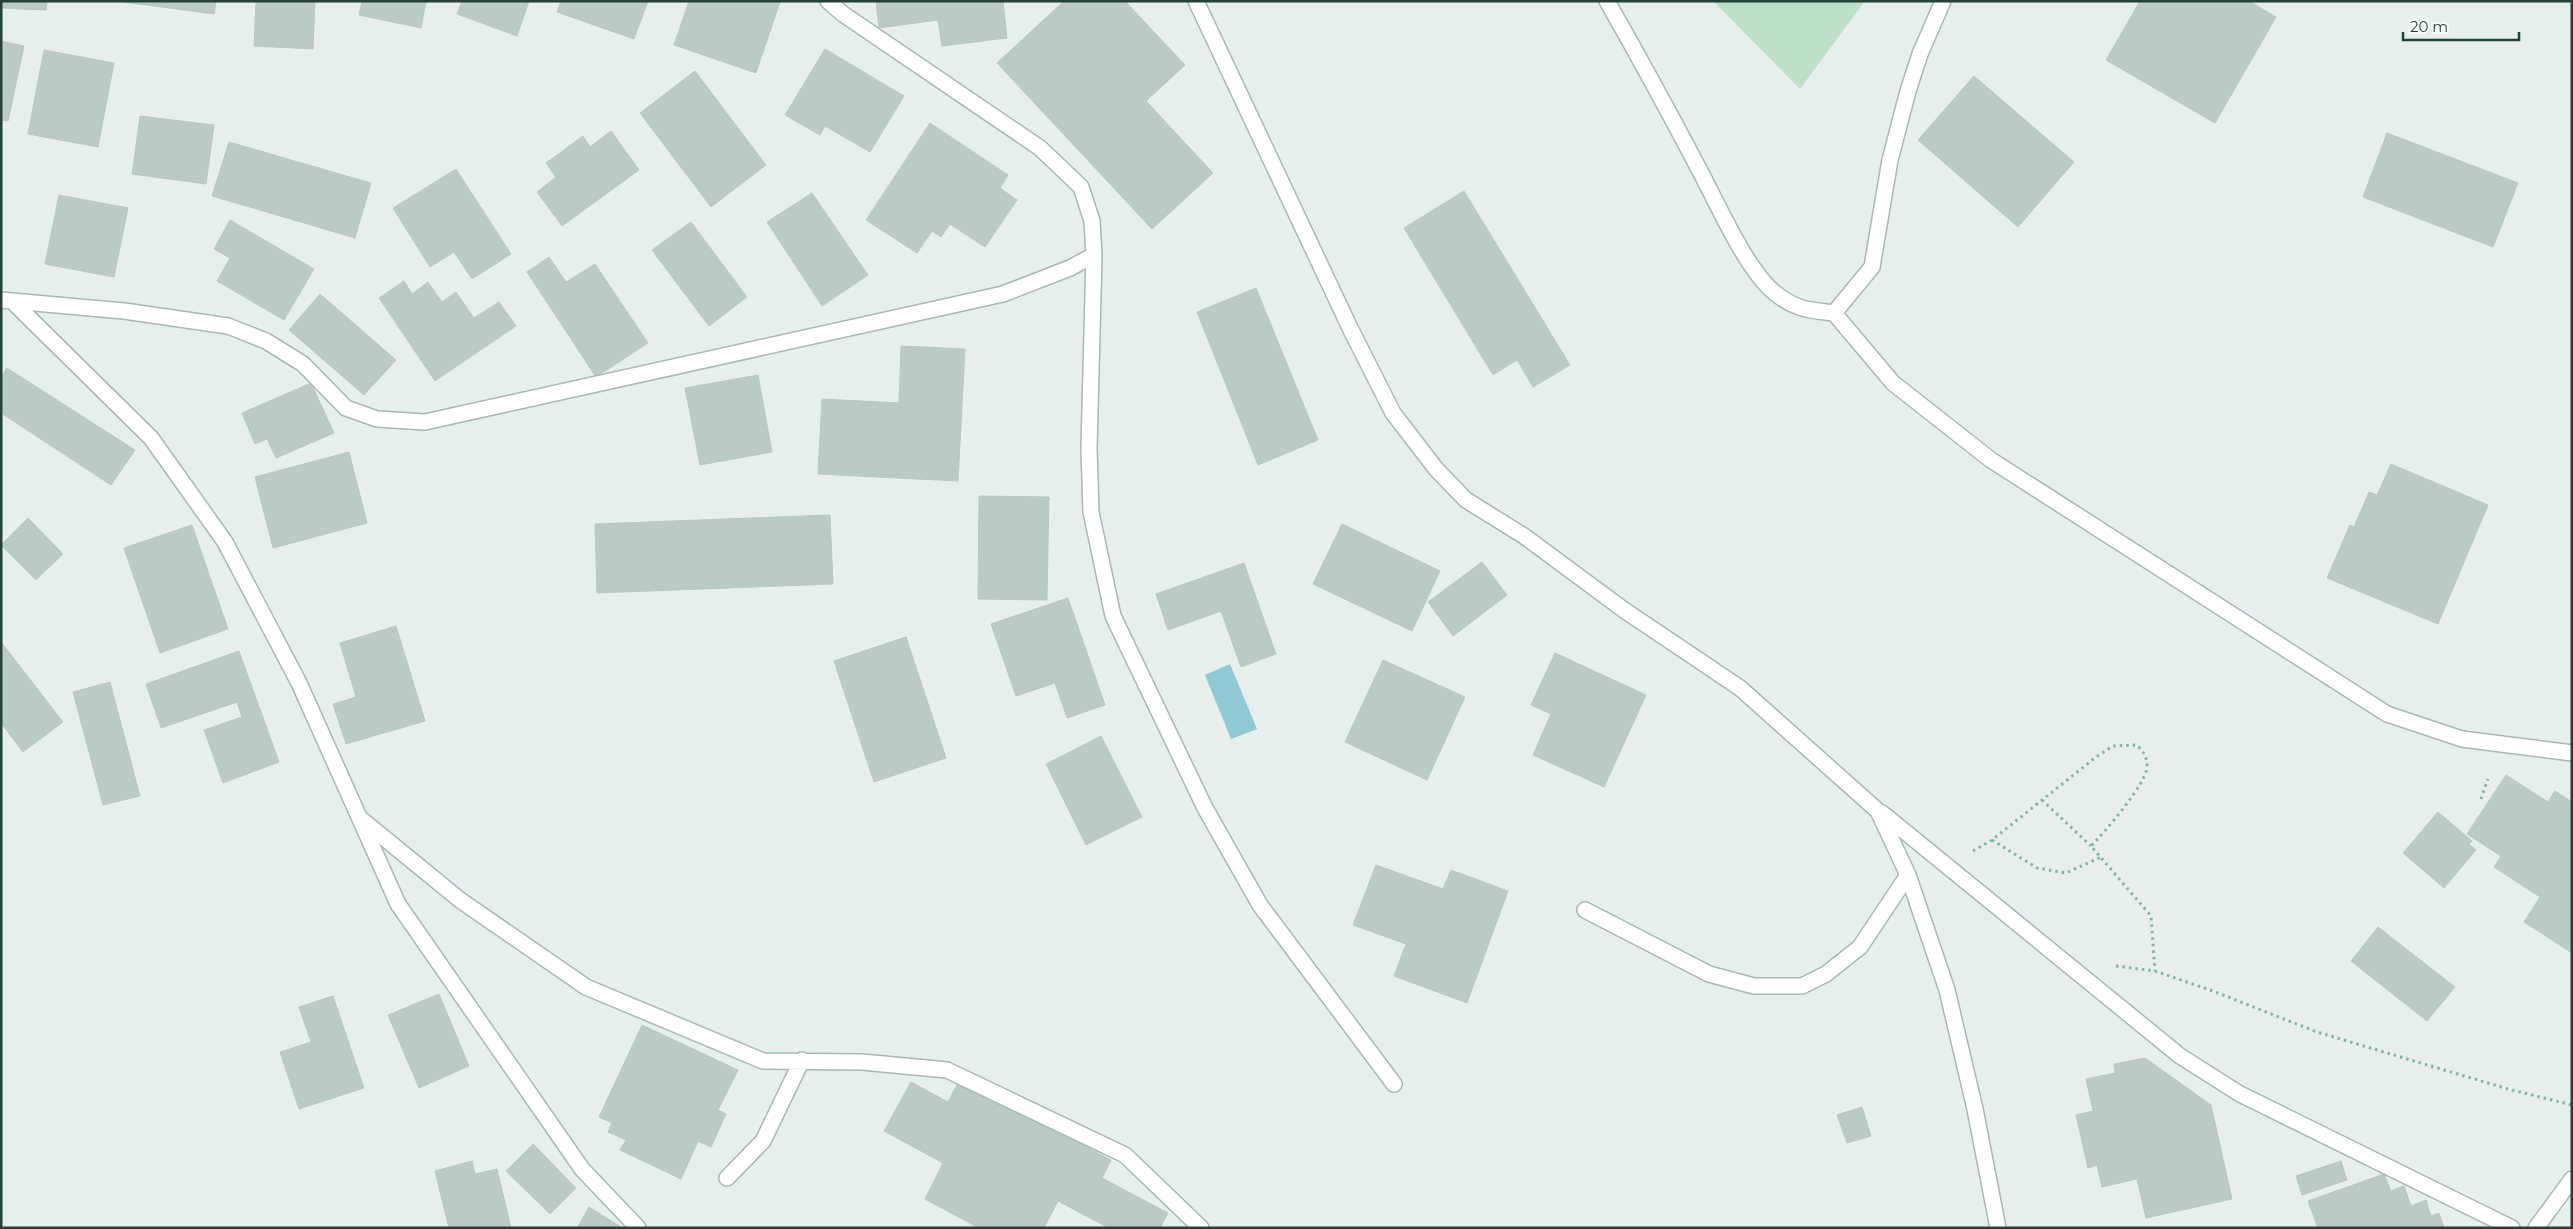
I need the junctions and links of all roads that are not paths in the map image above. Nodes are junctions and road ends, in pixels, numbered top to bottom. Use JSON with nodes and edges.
{"nodes":[{"id":1,"x":828,"y":1,"type":"edge"},
{"id":2,"x":1196,"y":1,"type":"edge"},
{"id":3,"x":1607,"y":1,"type":"edge"},
{"id":4,"x":1943,"y":1,"type":"edge"},
{"id":5,"x":1094,"y":255,"type":"junction"},
{"id":6,"x":7,"y":301,"type":"edge"},
{"id":7,"x":1834,"y":313,"type":"junction"},
{"id":8,"x":2572,"y":753,"type":"edge"},
{"id":9,"x":1878,"y":811,"type":"junction"},
{"id":10,"x":358,"y":816,"type":"junction"},
{"id":11,"x":1908,"y":875,"type":"junction"},
{"id":12,"x":1585,"y":910,"type":"dead end"},
{"id":13,"x":802,"y":1060,"type":"junction"},
{"id":14,"x":1394,"y":1084,"type":"dead end"},
{"id":15,"x":727,"y":1178,"type":"dead end"},
{"id":16,"x":2572,"y":1179,"type":"edge"},
{"id":17,"x":638,"y":1228,"type":"edge"},
{"id":18,"x":1201,"y":1228,"type":"edge"},
{"id":19,"x":1998,"y":1228,"type":"edge"},
{"id":20,"x":2512,"y":1228,"type":"edge"},
{"id":21,"x":2536,"y":1228,"type":"edge"}],
"edges":[{"from":1,"to":5,"type":"street"},
{"from":2,"to":9,"type":"street"},
{"from":3,"to":7,"type":"street"},
{"from":4,"to":7,"type":"street"},
{"from":5,"to":6,"type":"street"},
{"from":5,"to":14,"type":"street"},
{"from":6,"to":10,"type":"street"},
{"from":7,"to":8,"type":"street"},
{"from":9,"to":11,"type":"street"},
{"from":9,"to":20,"type":"street"},
{"from":10,"to":13,"type":"street"},
{"from":10,"to":17,"type":"street"},
{"from":11,"to":12,"type":"street"},
{"from":11,"to":19,"type":"street"},
{"from":13,"to":15,"type":"street"},
{"from":13,"to":18,"type":"street"},
{"from":16,"to":21,"type":"street"}]}
